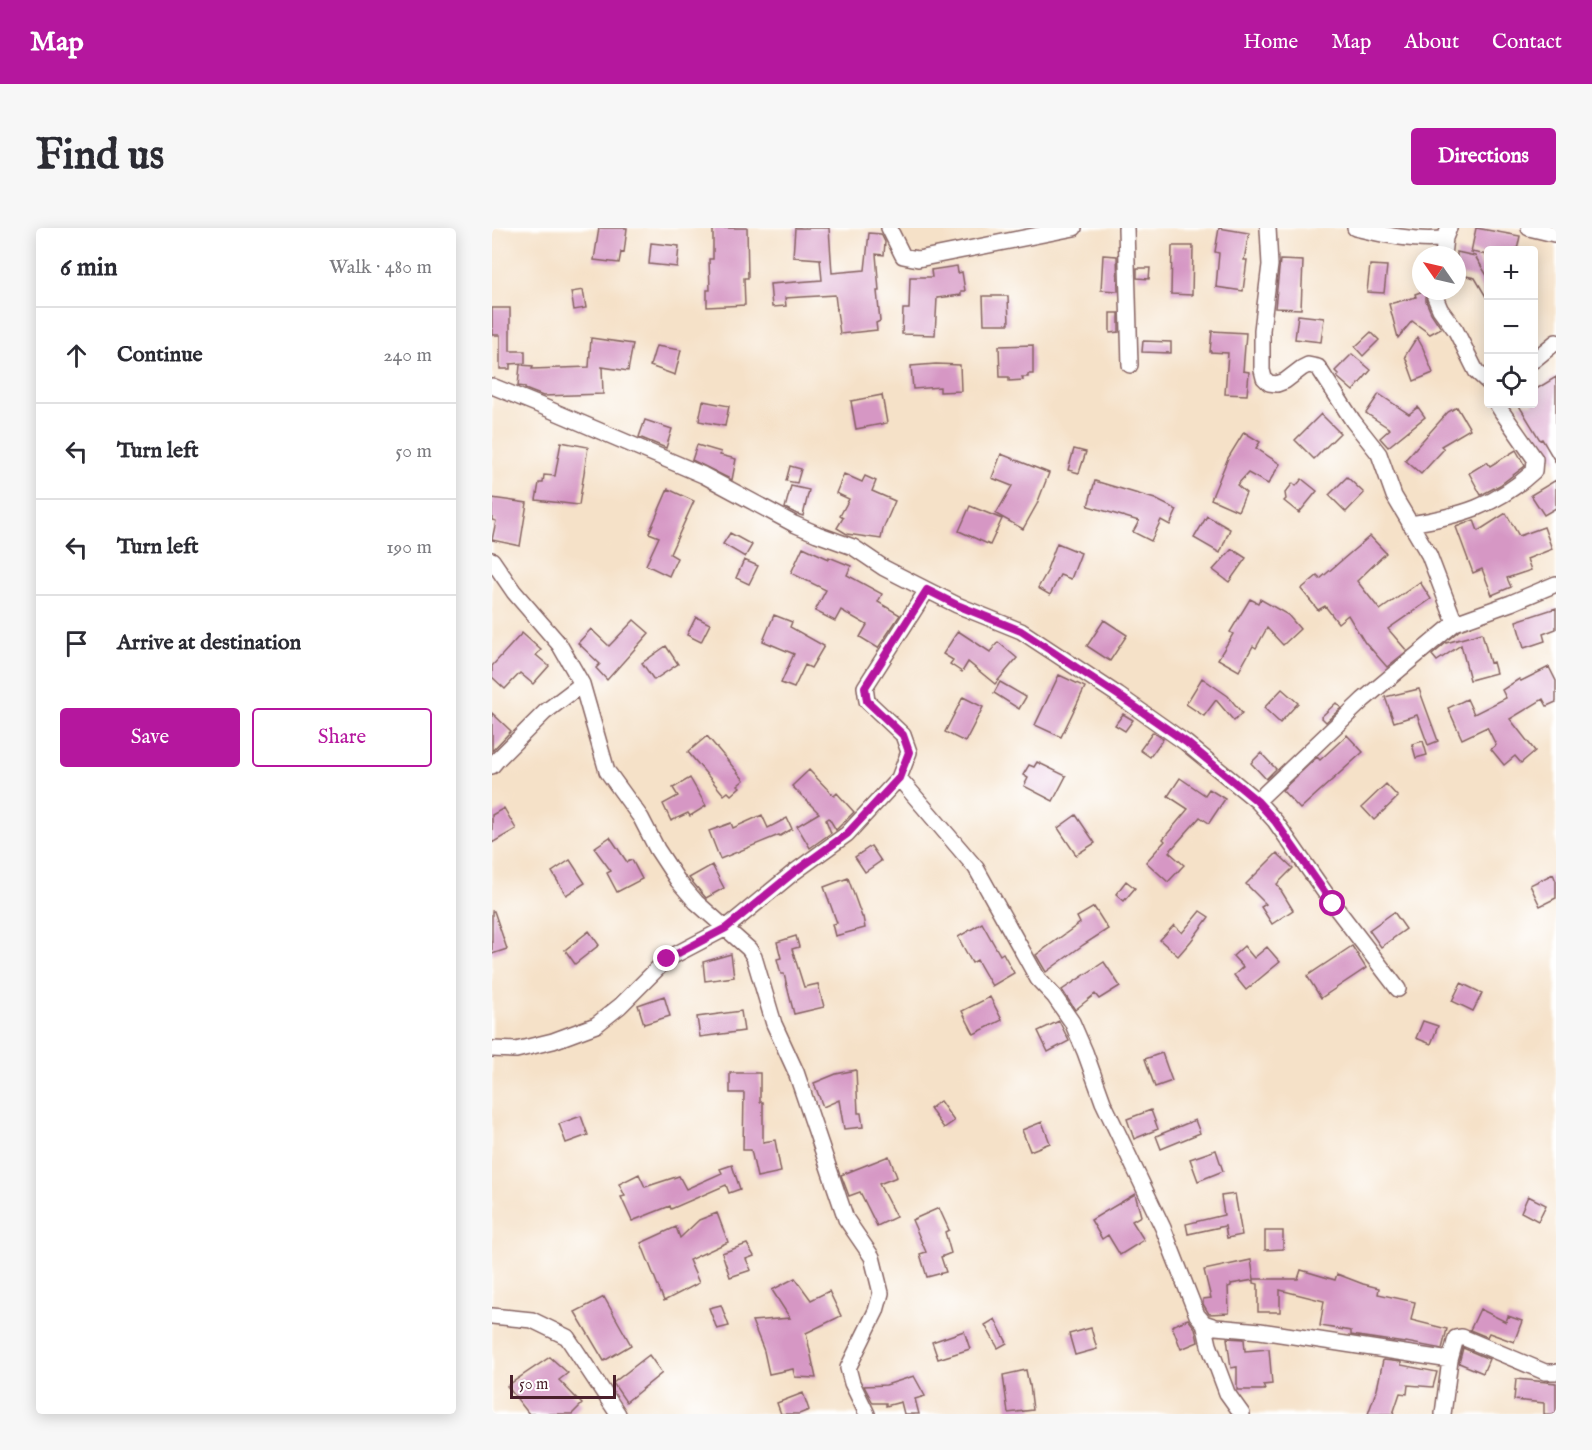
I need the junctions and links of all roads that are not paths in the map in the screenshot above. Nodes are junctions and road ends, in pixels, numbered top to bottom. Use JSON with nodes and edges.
{"nodes":[{"id":1,"x":889,"y":228,"type":"edge"},
{"id":2,"x":1074,"y":228,"type":"edge"},
{"id":3,"x":1126,"y":228,"type":"edge"},
{"id":4,"x":1268,"y":228,"type":"edge"},
{"id":5,"x":1355,"y":228,"type":"edge"},
{"id":6,"x":1529,"y":228,"type":"edge"},
{"id":7,"x":1447,"y":233,"type":"edge"},
{"id":8,"x":1554,"y":234,"type":"dead end"},
{"id":9,"x":1436,"y":300,"type":"edge"},
{"id":10,"x":1556,"y":342,"type":"edge"},
{"id":11,"x":1538,"y":356,"type":"edge"},
{"id":12,"x":1130,"y":365,"type":"dead end"},
{"id":13,"x":1484,"y":378,"type":"edge"},
{"id":14,"x":492,"y":386,"type":"edge"},
{"id":15,"x":1500,"y":408,"type":"edge"},
{"id":16,"x":1410,"y":524,"type":"junction"},
{"id":17,"x":492,"y":560,"type":"edge"},
{"id":18,"x":1556,"y":584,"type":"edge"},
{"id":19,"x":927,"y":590,"type":"junction"},
{"id":20,"x":1455,"y":622,"type":"junction"},
{"id":21,"x":582,"y":684,"type":"junction"},
{"id":22,"x":492,"y":766,"type":"edge"},
{"id":23,"x":899,"y":778,"type":"junction"},
{"id":24,"x":1257,"y":801,"type":"junction"},
{"id":25,"x":726,"y":928,"type":"junction"},
{"id":26,"x":1398,"y":989,"type":"dead end"},
{"id":27,"x":492,"y":1049,"type":"edge"},
{"id":28,"x":492,"y":1316,"type":"edge"},
{"id":29,"x":1204,"y":1323,"type":"junction"},
{"id":30,"x":1450,"y":1360,"type":"junction"},
{"id":31,"x":1556,"y":1372,"type":"edge"},
{"id":32,"x":618,"y":1414,"type":"edge"},
{"id":33,"x":867,"y":1414,"type":"edge"},
{"id":34,"x":1242,"y":1414,"type":"edge"},
{"id":35,"x":1443,"y":1414,"type":"edge"}],
"edges":[{"from":1,"to":2,"type":"street"},
{"from":3,"to":12,"type":"street"},
{"from":4,"to":16,"type":"street"},
{"from":5,"to":7,"type":"street"},
{"from":6,"to":8,"type":"street"},
{"from":9,"to":13,"type":"street"},
{"from":10,"to":11,"type":"street"},
{"from":14,"to":19,"type":"street"},
{"from":15,"to":16,"type":"street"},
{"from":16,"to":20,"type":"street"},
{"from":17,"to":21,"type":"street"},
{"from":18,"to":20,"type":"street"},
{"from":19,"to":23,"type":"street"},
{"from":19,"to":24,"type":"street"},
{"from":20,"to":24,"type":"street"},
{"from":21,"to":22,"type":"street"},
{"from":21,"to":25,"type":"street"},
{"from":23,"to":25,"type":"street"},
{"from":23,"to":29,"type":"street"},
{"from":24,"to":26,"type":"street"},
{"from":25,"to":27,"type":"street"},
{"from":25,"to":33,"type":"street"},
{"from":28,"to":32,"type":"street"},
{"from":29,"to":30,"type":"street"},
{"from":29,"to":34,"type":"street"},
{"from":30,"to":31,"type":"street"},
{"from":30,"to":35,"type":"street"}]}
